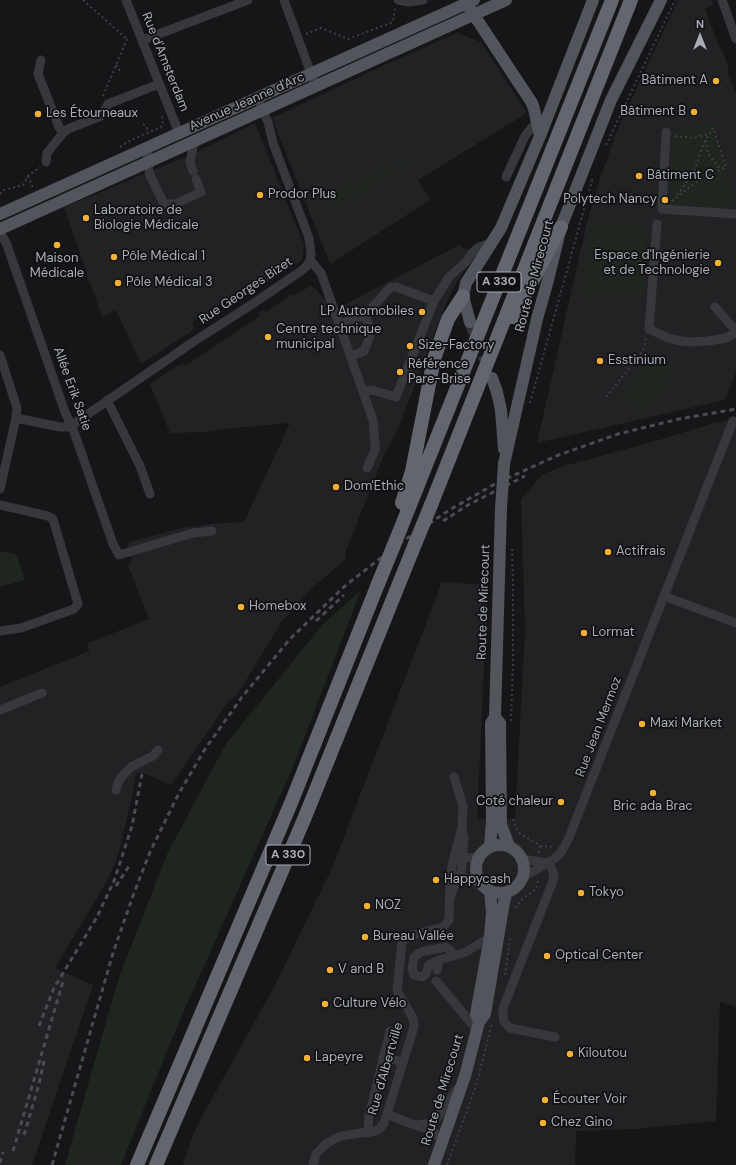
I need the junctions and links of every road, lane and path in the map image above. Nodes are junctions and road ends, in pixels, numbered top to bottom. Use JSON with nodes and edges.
{"nodes":[{"id":1,"x":83,"y":0,"type":"edge"},
{"id":2,"x":126,"y":0,"type":"edge"},
{"id":3,"x":248,"y":0,"type":"edge"},
{"id":4,"x":284,"y":0,"type":"edge"},
{"id":5,"x":423,"y":0,"type":"edge"},
{"id":6,"x":506,"y":0,"type":"edge"},
{"id":7,"x":612,"y":0,"type":"edge"},
{"id":8,"x":631,"y":0,"type":"edge"},
{"id":9,"x":654,"y":0,"type":"edge"},
{"id":10,"x":661,"y":0,"type":"edge"},
{"id":11,"x":675,"y":0,"type":"edge"},
{"id":12,"x":733,"y":0,"type":"edge"},
{"id":13,"x":591,"y":1,"type":"edge"},
{"id":14,"x":470,"y":2,"type":"edge"},
{"id":15,"x":723,"y":2,"type":"edge"},
{"id":16,"x":397,"y":4,"type":"edge"},
{"id":17,"x":100,"y":10,"type":"dead end"},
{"id":18,"x":96,"y":11,"type":"junction"},
{"id":19,"x":473,"y":15,"type":"junction"},
{"id":20,"x":642,"y":36,"type":"junction"},
{"id":21,"x":297,"y":38,"type":"junction"},
{"id":22,"x":736,"y":39,"type":"edge"},
{"id":23,"x":143,"y":40,"type":"junction"},
{"id":24,"x":41,"y":60,"type":"dead end"},
{"id":25,"x":116,"y":65,"type":"junction"},
{"id":26,"x":122,"y":68,"type":"dead end"},
{"id":27,"x":311,"y":74,"type":"junction"},
{"id":28,"x":159,"y":84,"type":"junction"},
{"id":29,"x":316,"y":86,"type":"junction"},
{"id":30,"x":257,"y":98,"type":"junction"},
{"id":31,"x":108,"y":104,"type":"junction"},
{"id":32,"x":262,"y":111,"type":"junction"},
{"id":33,"x":162,"y":115,"type":"dead end"},
{"id":34,"x":537,"y":121,"type":"junction"},
{"id":35,"x":143,"y":124,"type":"dead end"},
{"id":36,"x":148,"y":130,"type":"dead end"},
{"id":37,"x":63,"y":132,"type":"junction"},
{"id":38,"x":666,"y":132,"type":"joint"},
{"id":39,"x":179,"y":133,"type":"junction"},
{"id":40,"x":709,"y":134,"type":"junction"},
{"id":41,"x":540,"y":136,"type":"junction"},
{"id":42,"x":706,"y":139,"type":"junction"},
{"id":43,"x":194,"y":141,"type":"junction"},
{"id":44,"x":605,"y":146,"type":"dead end"},
{"id":45,"x":148,"y":147,"type":"junction"},
{"id":46,"x":116,"y":150,"type":"dead end"},
{"id":47,"x":46,"y":162,"type":"joint"},
{"id":48,"x":146,"y":162,"type":"junction"},
{"id":49,"x":720,"y":169,"type":"junction"},
{"id":50,"x":28,"y":176,"type":"junction"},
{"id":51,"x":594,"y":176,"type":"dead end"},
{"id":52,"x":506,"y":177,"type":"dead end"},
{"id":53,"x":31,"y":184,"type":"dead end"},
{"id":54,"x":0,"y":194,"type":"edge"},
{"id":55,"x":675,"y":198,"type":"junction"},
{"id":56,"x":662,"y":209,"type":"junction"},
{"id":57,"x":0,"y":214,"type":"edge"},
{"id":58,"x":736,"y":214,"type":"edge"},
{"id":59,"x":561,"y":227,"type":"junction"},
{"id":60,"x":0,"y":230,"type":"edge"},
{"id":61,"x":491,"y":243,"type":"junction"},
{"id":62,"x":310,"y":260,"type":"junction"},
{"id":63,"x":463,"y":296,"type":"junction"},
{"id":64,"x":434,"y":301,"type":"junction"},
{"id":65,"x":714,"y":307,"type":"dead end"},
{"id":66,"x":364,"y":315,"type":"junction"},
{"id":67,"x":470,"y":322,"type":"tunnel mouth"},
{"id":68,"x":339,"y":324,"type":"junction"},
{"id":69,"x":649,"y":330,"type":"junction"},
{"id":70,"x":736,"y":332,"type":"edge"},
{"id":71,"x":0,"y":355,"type":"edge"},
{"id":72,"x":351,"y":356,"type":"junction"},
{"id":73,"x":486,"y":379,"type":"junction"},
{"id":74,"x":363,"y":391,"type":"junction"},
{"id":75,"x":606,"y":397,"type":"dead end"},
{"id":76,"x":107,"y":400,"type":"junction"},
{"id":77,"x":529,"y":405,"type":"dead end"},
{"id":78,"x":16,"y":418,"type":"junction"},
{"id":79,"x":733,"y":421,"type":"dead end"},
{"id":80,"x":72,"y":425,"type":"junction"},
{"id":81,"x":504,"y":464,"type":"junction"},
{"id":82,"x":367,"y":468,"type":"dead end"},
{"id":83,"x":0,"y":489,"type":"edge"},
{"id":84,"x":150,"y":494,"type":"dead end"},
{"id":85,"x":0,"y":506,"type":"edge"},
{"id":86,"x":212,"y":531,"type":"dead end"},
{"id":87,"x":392,"y":543,"type":"junction"},
{"id":88,"x":664,"y":596,"type":"junction"},
{"id":89,"x":736,"y":624,"type":"edge"},
{"id":90,"x":0,"y":631,"type":"edge"},
{"id":91,"x":42,"y":693,"type":"dead end"},
{"id":92,"x":0,"y":710,"type":"edge"},
{"id":93,"x":495,"y":717,"type":"junction"},
{"id":94,"x":158,"y":750,"type":"dead end"},
{"id":95,"x":454,"y":777,"type":"dead end"},
{"id":96,"x":116,"y":790,"type":"dead end"},
{"id":97,"x":462,"y":828,"type":"junction"},
{"id":98,"x":509,"y":846,"type":"junction"},
{"id":99,"x":540,"y":846,"type":"dead end"},
{"id":100,"x":564,"y":848,"type":"junction"},
{"id":101,"x":486,"y":850,"type":"junction"},
{"id":102,"x":462,"y":857,"type":"junction"},
{"id":103,"x":522,"y":859,"type":"junction"},
{"id":104,"x":549,"y":863,"type":"junction"},
{"id":105,"x":452,"y":864,"type":"junction"},
{"id":106,"x":524,"y":877,"type":"junction"},
{"id":107,"x":461,"y":878,"type":"junction"},
{"id":108,"x":486,"y":888,"type":"junction"},
{"id":109,"x":506,"y":893,"type":"junction"},
{"id":110,"x":450,"y":898,"type":"junction"},
{"id":111,"x":490,"y":937,"type":"junction"},
{"id":112,"x":453,"y":956,"type":"junction"},
{"id":113,"x":439,"y":960,"type":"junction"},
{"id":114,"x":437,"y":970,"type":"dead end"},
{"id":115,"x":436,"y":981,"type":"dead end"},
{"id":116,"x":478,"y":1026,"type":"junction"},
{"id":117,"x":390,"y":1031,"type":"dead end"},
{"id":118,"x":555,"y":1037,"type":"dead end"},
{"id":119,"x":383,"y":1057,"type":"junction"},
{"id":120,"x":403,"y":1062,"type":"junction"},
{"id":121,"x":465,"y":1076,"type":"junction"},
{"id":122,"x":387,"y":1114,"type":"junction"},
{"id":123,"x":418,"y":1125,"type":"junction"},
{"id":124,"x":368,"y":1132,"type":"junction"},
{"id":125,"x":443,"y":1141,"type":"junction"},
{"id":126,"x":137,"y":1165,"type":"edge"},
{"id":127,"x":156,"y":1165,"type":"edge"},
{"id":128,"x":313,"y":1165,"type":"edge"},
{"id":129,"x":434,"y":1165,"type":"edge"}],
"edges":[{"from":1,"to":18,"type":"path"},
{"from":2,"to":23,"type":"street","name":"Rue d'Amsterdam"},
{"from":3,"to":23,"type":"street"},
{"from":4,"to":21,"type":"street"},
{"from":5,"to":16,"type":"street"},
{"from":6,"to":19,"type":"main road","name":"Avenue Jeanne d'Arc"},
{"from":7,"to":87,"type":"highway","number":"A 330"},
{"from":8,"to":73,"type":"highway","number":"A 330"},
{"from":9,"to":20,"type":"main road","name":"Route de Mirecourt"},
{"from":10,"to":20,"type":"main road","name":"Route de Mirecourt"},
{"from":11,"to":44,"type":"path"},
{"from":12,"to":15,"type":"street"},
{"from":13,"to":41,"type":"main road"},
{"from":14,"to":19,"type":"main road"},
{"from":14,"to":27,"type":"main road","name":"Avenue Jeanne d'Arc"},
{"from":15,"to":22,"type":"street"},
{"from":16,"to":21,"type":"path"},
{"from":17,"to":18,"type":"path"},
{"from":18,"to":25,"type":"path"},
{"from":19,"to":29,"type":"main road","name":"Avenue Jeanne d'Arc"},
{"from":19,"to":34,"type":"main road"},
{"from":20,"to":59,"type":"main road","name":"Route de Mirecourt"},
{"from":21,"to":27,"type":"street"},
{"from":23,"to":28,"type":"street","name":"Rue d'Amsterdam"},
{"from":24,"to":37,"type":"street"},
{"from":25,"to":26,"type":"path"},
{"from":25,"to":31,"type":"path"},
{"from":27,"to":29,"type":"street"},
{"from":27,"to":30,"type":"main road","name":"Avenue Jeanne d'Arc"},
{"from":28,"to":31,"type":"street"},
{"from":28,"to":39,"type":"street","name":"Rue d'Amsterdam"},
{"from":29,"to":32,"type":"main road","name":"Avenue Jeanne d'Arc"},
{"from":30,"to":32,"type":"street","name":"Rue Georges Bizet"},
{"from":30,"to":39,"type":"main road","name":"Avenue Jeanne d'Arc"},
{"from":31,"to":37,"type":"street"},
{"from":32,"to":43,"type":"main road","name":"Avenue Jeanne d'Arc"},
{"from":32,"to":62,"type":"street","name":"Rue Georges Bizet"},
{"from":33,"to":46,"type":"path"},
{"from":34,"to":41,"type":"main road"},
{"from":34,"to":52,"type":"street"},
{"from":35,"to":36,"type":"path"},
{"from":37,"to":47,"type":"street"},
{"from":38,"to":40,"type":"path"},
{"from":38,"to":56,"type":"street"},
{"from":39,"to":45,"type":"main road","name":"Avenue Jeanne d'Arc"},
{"from":40,"to":42,"type":"path"},
{"from":40,"to":49,"type":"path"},
{"from":41,"to":61,"type":"main road"},
{"from":42,"to":49,"type":"path"},
{"from":42,"to":55,"type":"path"},
{"from":43,"to":48,"type":"main road","name":"Avenue Jeanne d'Arc"},
{"from":43,"to":48,"type":"street"},
{"from":45,"to":48,"type":"street"},
{"from":45,"to":57,"type":"main road","name":"Avenue Jeanne d'Arc"},
{"from":47,"to":50,"type":"path"},
{"from":48,"to":60,"type":"main road","name":"Avenue Jeanne d'Arc"},
{"from":49,"to":55,"type":"path"},
{"from":50,"to":53,"type":"path"},
{"from":50,"to":54,"type":"path"},
{"from":51,"to":77,"type":"path"},
{"from":55,"to":56,"type":"path"},
{"from":56,"to":58,"type":"street"},
{"from":56,"to":69,"type":"street"},
{"from":59,"to":73,"type":"highway"},
{"from":59,"to":81,"type":"main road","name":"Route de Mirecourt"},
{"from":60,"to":80,"type":"street","name":"Allée Erik Satie"},
{"from":61,"to":63,"type":"main road"},
{"from":61,"to":64,"type":"street"},
{"from":62,"to":68,"type":"street"},
{"from":62,"to":76,"type":"street","name":"Rue Georges Bizet"},
{"from":63,"to":67,"type":"main road"},
{"from":63,"to":87,"type":"highway"},
{"from":64,"to":66,"type":"street"},
{"from":64,"to":74,"type":"street"},
{"from":65,"to":70,"type":"street"},
{"from":66,"to":68,"type":"street"},
{"from":66,"to":72,"type":"street"},
{"from":68,"to":72,"type":"street"},
{"from":69,"to":70,"type":"street"},
{"from":69,"to":75,"type":"path"},
{"from":71,"to":78,"type":"street"},
{"from":72,"to":74,"type":"street"},
{"from":73,"to":81,"type":"main road","name":"Route de Mirecourt"},
{"from":73,"to":127,"type":"highway","number":"A 330","bridge":true},
{"from":74,"to":82,"type":"street"},
{"from":76,"to":80,"type":"street","name":"Rue Georges Bizet"},
{"from":76,"to":84,"type":"street"},
{"from":78,"to":80,"type":"street"},
{"from":78,"to":83,"type":"street"},
{"from":79,"to":88,"type":"street","name":"Rue Jean Mermoz"},
{"from":80,"to":86,"type":"street","name":"Allée Erik Satie"},
{"from":81,"to":93,"type":"main road","name":"Route de Mirecourt","bridge":true},
{"from":85,"to":90,"type":"street"},
{"from":87,"to":126,"type":"highway","number":"A 330","bridge":true},
{"from":88,"to":89,"type":"street"},
{"from":88,"to":100,"type":"street","name":"Rue Jean Mermoz"},
{"from":91,"to":92,"type":"street"},
{"from":93,"to":98,"type":"main road","name":"Route de Mirecourt"},
{"from":93,"to":101,"type":"main road","name":"Route de Mirecourt"},
{"from":94,"to":96,"type":"street"},
{"from":95,"to":97,"type":"street","name":"Rue d'Albertville"},
{"from":97,"to":102,"type":"street","name":"Rue d'Albertville"},
{"from":97,"to":105,"type":"street","name":"Rue d'Albertville"},
{"from":98,"to":101,"type":"main road"},
{"from":98,"to":103,"type":"main road"},
{"from":99,"to":100,"type":"path"},
{"from":100,"to":104,"type":"street","name":"Rue Jean Mermoz"},
{"from":101,"to":102,"type":"street"},
{"from":101,"to":108,"type":"main road"},
{"from":102,"to":105,"type":"street"},
{"from":102,"to":107,"type":"street","name":"Rue d'Albertville"},
{"from":103,"to":104,"type":"street"},
{"from":103,"to":106,"type":"main road"},
{"from":104,"to":106,"type":"street","name":"Rue Jean Mermoz"},
{"from":104,"to":118,"type":"street"},
{"from":105,"to":107,"type":"street"},
{"from":105,"to":110,"type":"street","name":"Rue d'Albertville"},
{"from":106,"to":109,"type":"main road"},
{"from":107,"to":108,"type":"street"},
{"from":107,"to":110,"type":"street","name":"Rue d'Albertville"},
{"from":108,"to":109,"type":"main road"},
{"from":108,"to":111,"type":"main road","name":"Route de Mirecourt"},
{"from":109,"to":116,"type":"main road","name":"Route de Mirecourt"},
{"from":110,"to":120,"type":"street","name":"Rue d'Albertville"},
{"from":111,"to":112,"type":"street"},
{"from":111,"to":116,"type":"main road","name":"Route de Mirecourt"},
{"from":112,"to":113,"type":"street"},
{"from":112,"to":113,"type":"street"},
{"from":113,"to":114,"type":"street"},
{"from":115,"to":116,"type":"street"},
{"from":116,"to":121,"type":"main road","name":"Route de Mirecourt"},
{"from":117,"to":119,"type":"street"},
{"from":119,"to":120,"type":"street"},
{"from":119,"to":124,"type":"street"},
{"from":120,"to":122,"type":"street","name":"Rue d'Albertville"},
{"from":121,"to":123,"type":"street"},
{"from":121,"to":125,"type":"main road","name":"Route de Mirecourt"},
{"from":122,"to":123,"type":"street"},
{"from":122,"to":124,"type":"street","name":"Rue d'Albertville"},
{"from":123,"to":125,"type":"street"},
{"from":124,"to":128,"type":"street","name":"Rue d'Albertville"},
{"from":125,"to":129,"type":"main road","name":"Route de Mirecourt"}]}
